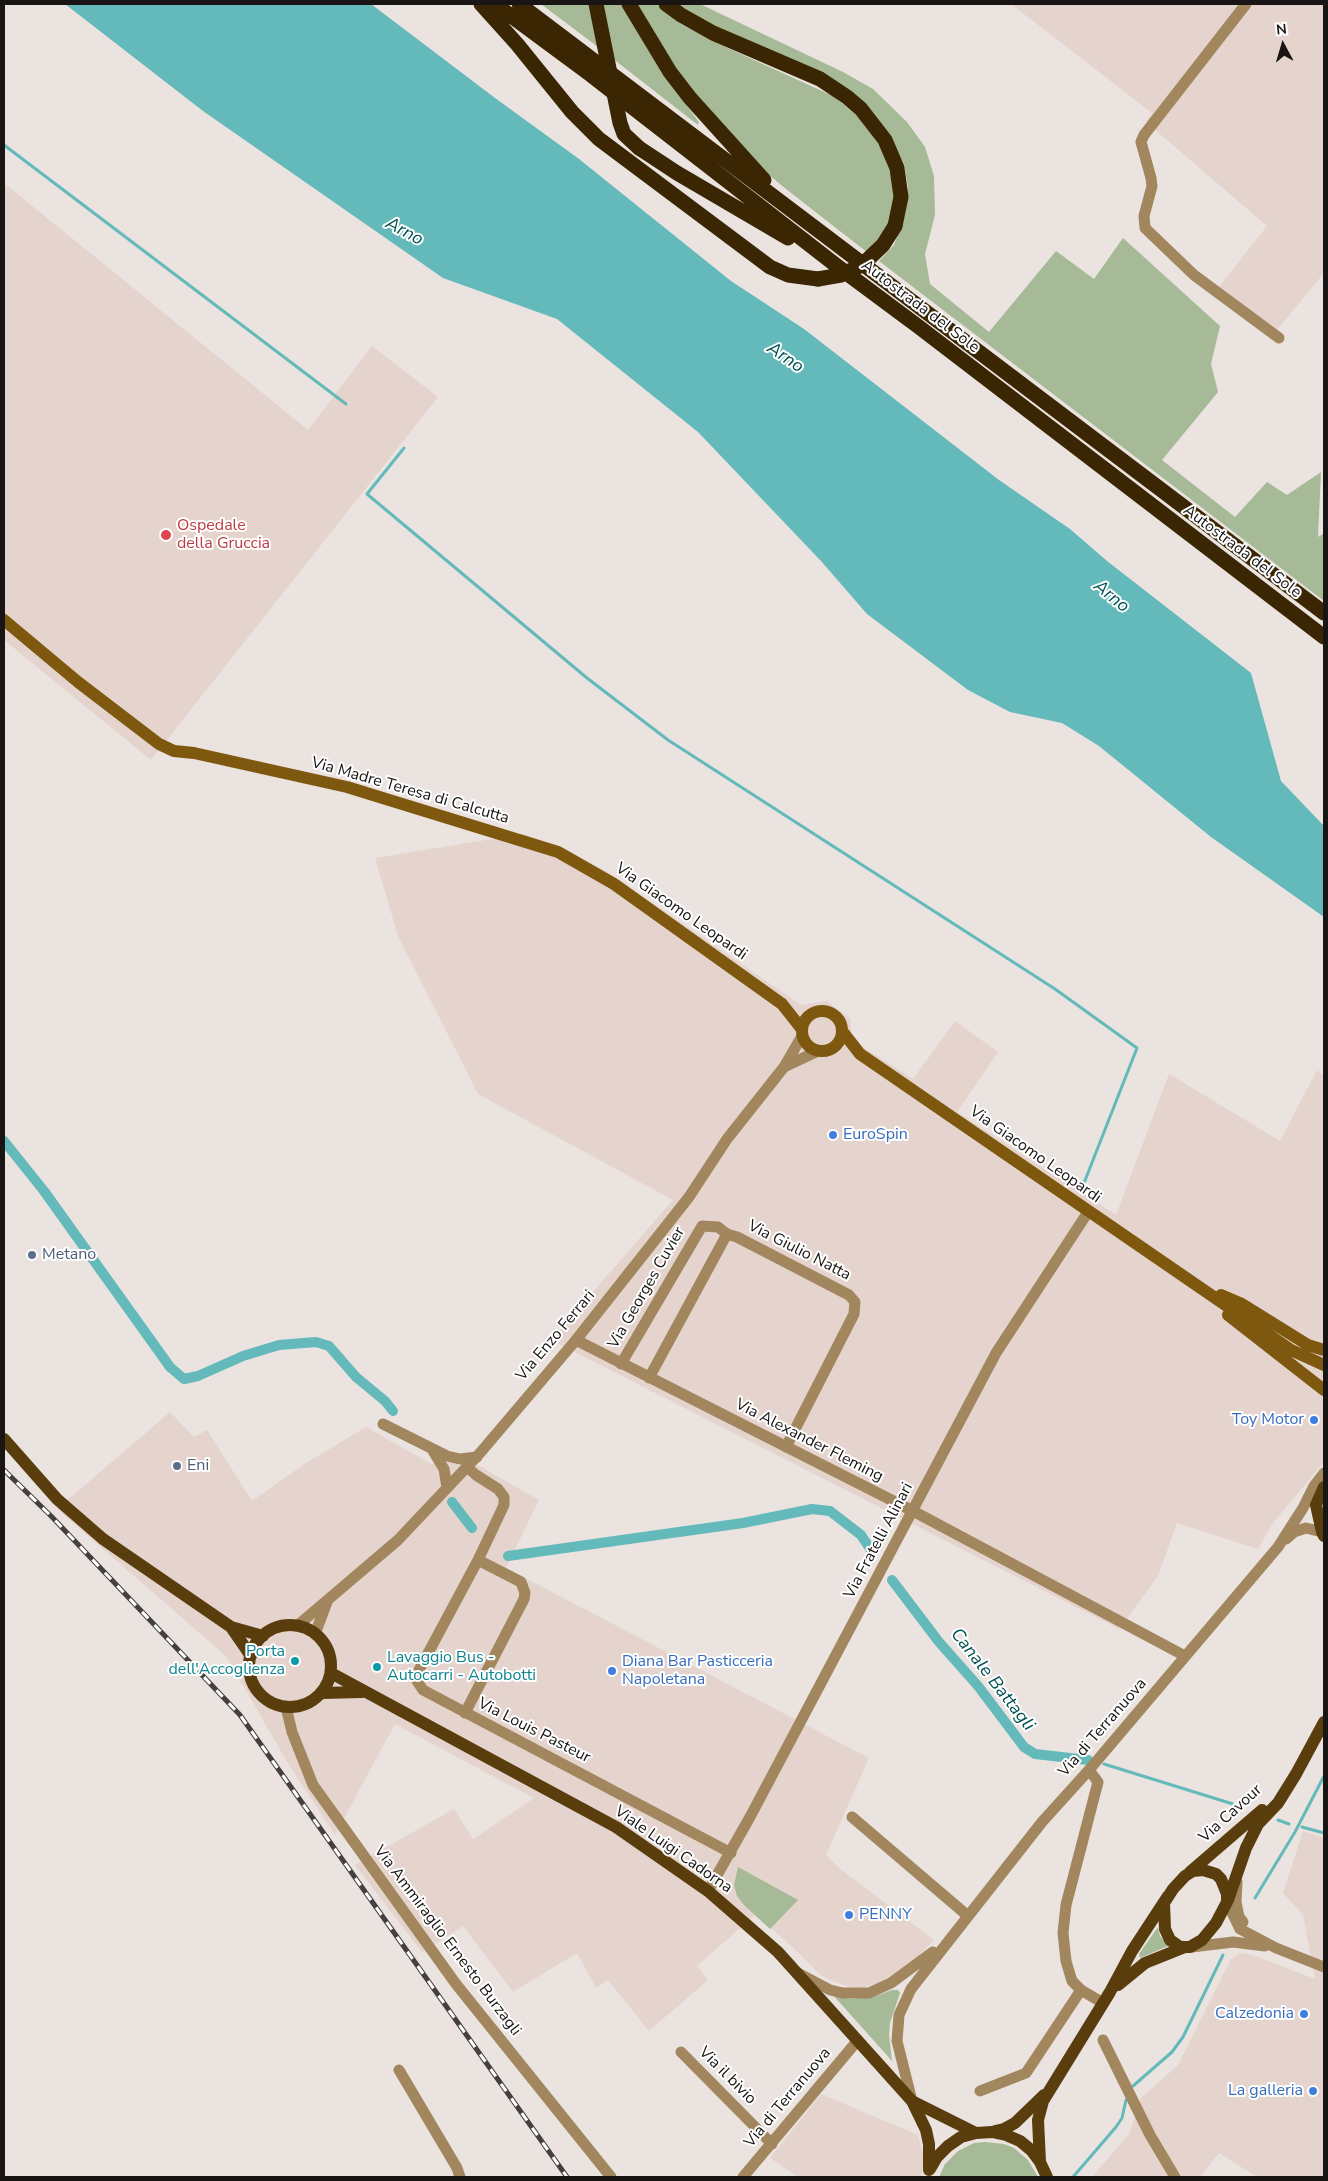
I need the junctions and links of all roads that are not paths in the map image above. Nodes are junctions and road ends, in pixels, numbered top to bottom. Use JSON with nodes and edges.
{"nodes":[{"id":1,"x":481,"y":4,"type":"edge"},
{"id":2,"x":495,"y":4,"type":"edge"},
{"id":3,"x":520,"y":4,"type":"edge"},
{"id":4,"x":596,"y":4,"type":"edge"},
{"id":5,"x":629,"y":4,"type":"edge"},
{"id":6,"x":666,"y":4,"type":"edge"},
{"id":7,"x":1246,"y":4,"type":"edge"},
{"id":8,"x":783,"y":202,"type":"junction"},
{"id":9,"x":837,"y":266,"type":"junction"},
{"id":10,"x":1279,"y":338,"type":"dead end"},
{"id":11,"x":1324,"y":613,"type":"edge"},
{"id":12,"x":4,"y":620,"type":"edge"},
{"id":13,"x":1324,"y":637,"type":"edge"},
{"id":14,"x":558,"y":852,"type":"joint"},
{"id":15,"x":782,"y":1004,"type":"junction"},
{"id":16,"x":811,"y":1013,"type":"junction"},
{"id":17,"x":842,"y":1031,"type":"junction"},
{"id":18,"x":801,"y":1032,"type":"junction"},
{"id":19,"x":824,"y":1050,"type":"junction"},
{"id":20,"x":860,"y":1054,"type":"junction"},
{"id":21,"x":784,"y":1067,"type":"junction"},
{"id":22,"x":1088,"y":1212,"type":"junction"},
{"id":23,"x":727,"y":1234,"type":"junction"},
{"id":24,"x":1193,"y":1282,"type":"junction"},
{"id":25,"x":576,"y":1340,"type":"junction"},
{"id":26,"x":1324,"y":1350,"type":"edge"},
{"id":27,"x":621,"y":1364,"type":"junction"},
{"id":28,"x":1324,"y":1365,"type":"edge"},
{"id":29,"x":648,"y":1378,"type":"junction"},
{"id":30,"x":1324,"y":1390,"type":"edge"},
{"id":31,"x":383,"y":1424,"type":"dead end"},
{"id":32,"x":4,"y":1439,"type":"edge"},
{"id":33,"x":786,"y":1447,"type":"junction"},
{"id":34,"x":433,"y":1451,"type":"junction"},
{"id":35,"x":477,"y":1457,"type":"junction"},
{"id":36,"x":467,"y":1467,"type":"junction"},
{"id":37,"x":1324,"y":1474,"type":"edge"},
{"id":38,"x":1324,"y":1487,"type":"edge"},
{"id":39,"x":447,"y":1488,"type":"junction"},
{"id":40,"x":913,"y":1511,"type":"junction"},
{"id":41,"x":1323,"y":1534,"type":"edge"},
{"id":42,"x":1278,"y":1547,"type":"junction"},
{"id":43,"x":478,"y":1560,"type":"junction"},
{"id":44,"x":327,"y":1602,"type":"junction"},
{"id":45,"x":297,"y":1626,"type":"junction"},
{"id":46,"x":231,"y":1627,"type":"junction"},
{"id":47,"x":315,"y":1634,"type":"junction"},
{"id":48,"x":263,"y":1636,"type":"junction"},
{"id":49,"x":251,"y":1656,"type":"junction"},
{"id":50,"x":1185,"y":1656,"type":"junction"},
{"id":51,"x":331,"y":1673,"type":"junction"},
{"id":52,"x":364,"y":1692,"type":"junction"},
{"id":53,"x":322,"y":1693,"type":"junction"},
{"id":54,"x":286,"y":1707,"type":"junction"},
{"id":55,"x":465,"y":1713,"type":"junction"},
{"id":56,"x":1324,"y":1722,"type":"edge"},
{"id":57,"x":1089,"y":1770,"type":"junction"},
{"id":58,"x":1296,"y":1774,"type":"junction"},
{"id":59,"x":852,"y":1817,"type":"dead end"},
{"id":60,"x":731,"y":1853,"type":"junction"},
{"id":61,"x":1239,"y":1872,"type":"junction"},
{"id":62,"x":1185,"y":1876,"type":"junction"},
{"id":63,"x":708,"y":1891,"type":"junction"},
{"id":64,"x":1168,"y":1896,"type":"junction"},
{"id":65,"x":1227,"y":1902,"type":"junction"},
{"id":66,"x":968,"y":1916,"type":"junction"},
{"id":67,"x":954,"y":1933,"type":"junction"},
{"id":68,"x":1250,"y":1934,"type":"junction"},
{"id":69,"x":1188,"y":1947,"type":"junction"},
{"id":70,"x":1276,"y":1948,"type":"junction"},
{"id":71,"x":1324,"y":1967,"type":"edge"},
{"id":72,"x":796,"y":1972,"type":"junction"},
{"id":73,"x":1080,"y":1990,"type":"junction"},
{"id":74,"x":1110,"y":1992,"type":"junction"},
{"id":75,"x":1103,"y":2003,"type":"junction"},
{"id":76,"x":858,"y":2040,"type":"junction"},
{"id":77,"x":1103,"y":2040,"type":"dead end"},
{"id":78,"x":681,"y":2052,"type":"dead end"},
{"id":79,"x":399,"y":2070,"type":"dead end"},
{"id":80,"x":1054,"y":2084,"type":"junction"},
{"id":81,"x":980,"y":2092,"type":"dead end"},
{"id":82,"x":912,"y":2102,"type":"junction"},
{"id":83,"x":992,"y":2132,"type":"junction"},
{"id":84,"x":976,"y":2133,"type":"junction"},
{"id":85,"x":772,"y":2144,"type":"junction"},
{"id":86,"x":1040,"y":2162,"type":"junction"},
{"id":87,"x":928,"y":2174,"type":"edge"},
{"id":88,"x":460,"y":2177,"type":"edge"},
{"id":89,"x":611,"y":2177,"type":"edge"},
{"id":90,"x":742,"y":2177,"type":"edge"},
{"id":91,"x":1047,"y":2177,"type":"edge"},
{"id":92,"x":1175,"y":2177,"type":"edge"}],
"edges":[{"from":1,"to":6,"type":"highway","bridge":true},
{"from":2,"to":9,"type":"highway","name":"Autostrada del Sole"},
{"from":3,"to":8,"type":"highway","name":"Autostrada del Sole"},
{"from":4,"to":9,"type":"highway","bridge":true},
{"from":5,"to":8,"type":"highway"},
{"from":7,"to":10,"type":"street"},
{"from":8,"to":11,"type":"highway","name":"Autostrada del Sole"},
{"from":9,"to":13,"type":"highway","name":"Autostrada del Sole"},
{"from":12,"to":14,"type":"street","name":"Via Madre Teresa di Calcutta"},
{"from":14,"to":15,"type":"street","name":"Via Giacomo Leopardi"},
{"from":15,"to":16,"type":"street","name":"Via Giacomo Leopardi"},
{"from":15,"to":18,"type":"street","name":"Via Giacomo Leopardi"},
{"from":16,"to":17,"type":"street","name":"Via Giacomo Leopardi"},
{"from":16,"to":18,"type":"street"},
{"from":17,"to":19,"type":"street"},
{"from":17,"to":20,"type":"street","name":"Via Giacomo Leopardi"},
{"from":18,"to":19,"type":"street","name":"Via Giacomo Leopardi"},
{"from":18,"to":21,"type":"street","name":"Via Enzo Ferrari"},
{"from":19,"to":20,"type":"street","name":"Via Giacomo Leopardi"},
{"from":19,"to":21,"type":"street"},
{"from":20,"to":22,"type":"street","name":"Via Giacomo Leopardi"},
{"from":21,"to":25,"type":"street","name":"Via Enzo Ferrari"},
{"from":22,"to":24,"type":"street","name":"Via Giacomo Leopardi"},
{"from":22,"to":40,"type":"street","name":"Via Fratelli Alinari"},
{"from":23,"to":27,"type":"street","name":"Via Georges Cuvier"},
{"from":23,"to":29,"type":"street","name":"Via Giulio Natta"},
{"from":23,"to":33,"type":"street","name":"Via Giulio Natta"},
{"from":24,"to":26,"type":"street","name":"Via Giacomo Leopardi"},
{"from":24,"to":28,"type":"street","name":"Via Giacomo Leopardi"},
{"from":24,"to":30,"type":"street","name":"Via Giacomo Leopardi"},
{"from":25,"to":27,"type":"street","name":"Via Alexander Fleming"},
{"from":25,"to":35,"type":"street","name":"Via Enzo Ferrari"},
{"from":27,"to":29,"type":"street","name":"Via Alexander Fleming"},
{"from":29,"to":33,"type":"street","name":"Via Alexander Fleming"},
{"from":31,"to":34,"type":"street"},
{"from":32,"to":46,"type":"main road"},
{"from":33,"to":40,"type":"street","name":"Via Alexander Fleming"},
{"from":34,"to":35,"type":"street"},
{"from":34,"to":39,"type":"street"},
{"from":35,"to":36,"type":"street","name":"Via Enzo Ferrari"},
{"from":36,"to":39,"type":"street","name":"Via Enzo Ferrari"},
{"from":36,"to":43,"type":"street","name":"Via Louis Pasteur"},
{"from":37,"to":42,"type":"street","name":"Via di Terranuova"},
{"from":38,"to":41,"type":"main road"},
{"from":39,"to":44,"type":"street","name":"Via Enzo Ferrari"},
{"from":40,"to":50,"type":"street","name":"Via Alexander Fleming"},
{"from":40,"to":60,"type":"street","name":"Via Fratelli Alinari"},
{"from":41,"to":42,"type":"street","name":"Via di Terranuova"},
{"from":42,"to":50,"type":"street","name":"Via di Terranuova"},
{"from":43,"to":55,"type":"street"},
{"from":43,"to":55,"type":"street","name":"Via Louis Pasteur"},
{"from":44,"to":45,"type":"street","name":"Via Enzo Ferrari"},
{"from":44,"to":47,"type":"street"},
{"from":45,"to":47,"type":"main road"},
{"from":45,"to":48,"type":"main road"},
{"from":46,"to":48,"type":"main road"},
{"from":46,"to":49,"type":"main road"},
{"from":47,"to":51,"type":"main road"},
{"from":48,"to":49,"type":"main road"},
{"from":49,"to":54,"type":"main road"},
{"from":50,"to":57,"type":"street","name":"Via di Terranuova"},
{"from":51,"to":52,"type":"main road","name":"Viale Luigi Cadorna"},
{"from":51,"to":53,"type":"main road"},
{"from":52,"to":53,"type":"main road","name":"Viale Luigi Cadorna"},
{"from":52,"to":63,"type":"main road","name":"Viale Luigi Cadorna"},
{"from":53,"to":54,"type":"main road"},
{"from":54,"to":89,"type":"street","name":"Via Ammiraglio Ernesto Burzagli"},
{"from":55,"to":60,"type":"street","name":"Via Louis Pasteur"},
{"from":56,"to":58,"type":"main road","name":"Via Cavour"},
{"from":57,"to":66,"type":"street","name":"Via di Terranuova"},
{"from":57,"to":73,"type":"street"},
{"from":58,"to":61,"type":"main road","name":"Via Cavour"},
{"from":58,"to":62,"type":"main road","name":"Via Cavour"},
{"from":59,"to":66,"type":"street"},
{"from":60,"to":63,"type":"street","name":"Via Fratelli Alinari"},
{"from":61,"to":65,"type":"main road","name":"Via Cavour"},
{"from":61,"to":68,"type":"street"},
{"from":62,"to":64,"type":"main road","name":"Via Cavour"},
{"from":62,"to":65,"type":"main road","name":"Via Cavour"},
{"from":63,"to":72,"type":"main road","name":"Viale Luigi Cadorna"},
{"from":64,"to":69,"type":"main road"},
{"from":64,"to":74,"type":"main road","name":"Via Cavour"},
{"from":65,"to":68,"type":"street"},
{"from":65,"to":69,"type":"main road","name":"Via Cavour"},
{"from":66,"to":67,"type":"street","name":"Via di Terranuova"},
{"from":67,"to":72,"type":"street","name":"Via di Terranuova"},
{"from":67,"to":82,"type":"street","name":"Via di Terranuova"},
{"from":68,"to":70,"type":"street"},
{"from":69,"to":70,"type":"street"},
{"from":69,"to":74,"type":"main road","name":"Via Cavour"},
{"from":70,"to":71,"type":"street"},
{"from":72,"to":76,"type":"main road","name":"Viale Luigi Cadorna"},
{"from":73,"to":75,"type":"street"},
{"from":73,"to":81,"type":"street"},
{"from":74,"to":75,"type":"main road","name":"Via Cavour"},
{"from":75,"to":80,"type":"main road","name":"Via Cavour"},
{"from":76,"to":82,"type":"main road","name":"Viale Luigi Cadorna"},
{"from":76,"to":85,"type":"street","name":"Via di Terranuova"},
{"from":77,"to":92,"type":"street"},
{"from":78,"to":85,"type":"street","name":"Via il bivio"},
{"from":79,"to":88,"type":"street"},
{"from":80,"to":83,"type":"main road","name":"Via Cavour"},
{"from":80,"to":86,"type":"main road","name":"Via Cavour"},
{"from":82,"to":84,"type":"main road","name":"Viale Luigi Cadorna"},
{"from":82,"to":87,"type":"main road","name":"Viale Luigi Cadorna"},
{"from":83,"to":84,"type":"main road"},
{"from":83,"to":86,"type":"main road"},
{"from":84,"to":87,"type":"main road"},
{"from":85,"to":90,"type":"street","name":"Via di Terranuova"},
{"from":86,"to":91,"type":"main road"}]}
